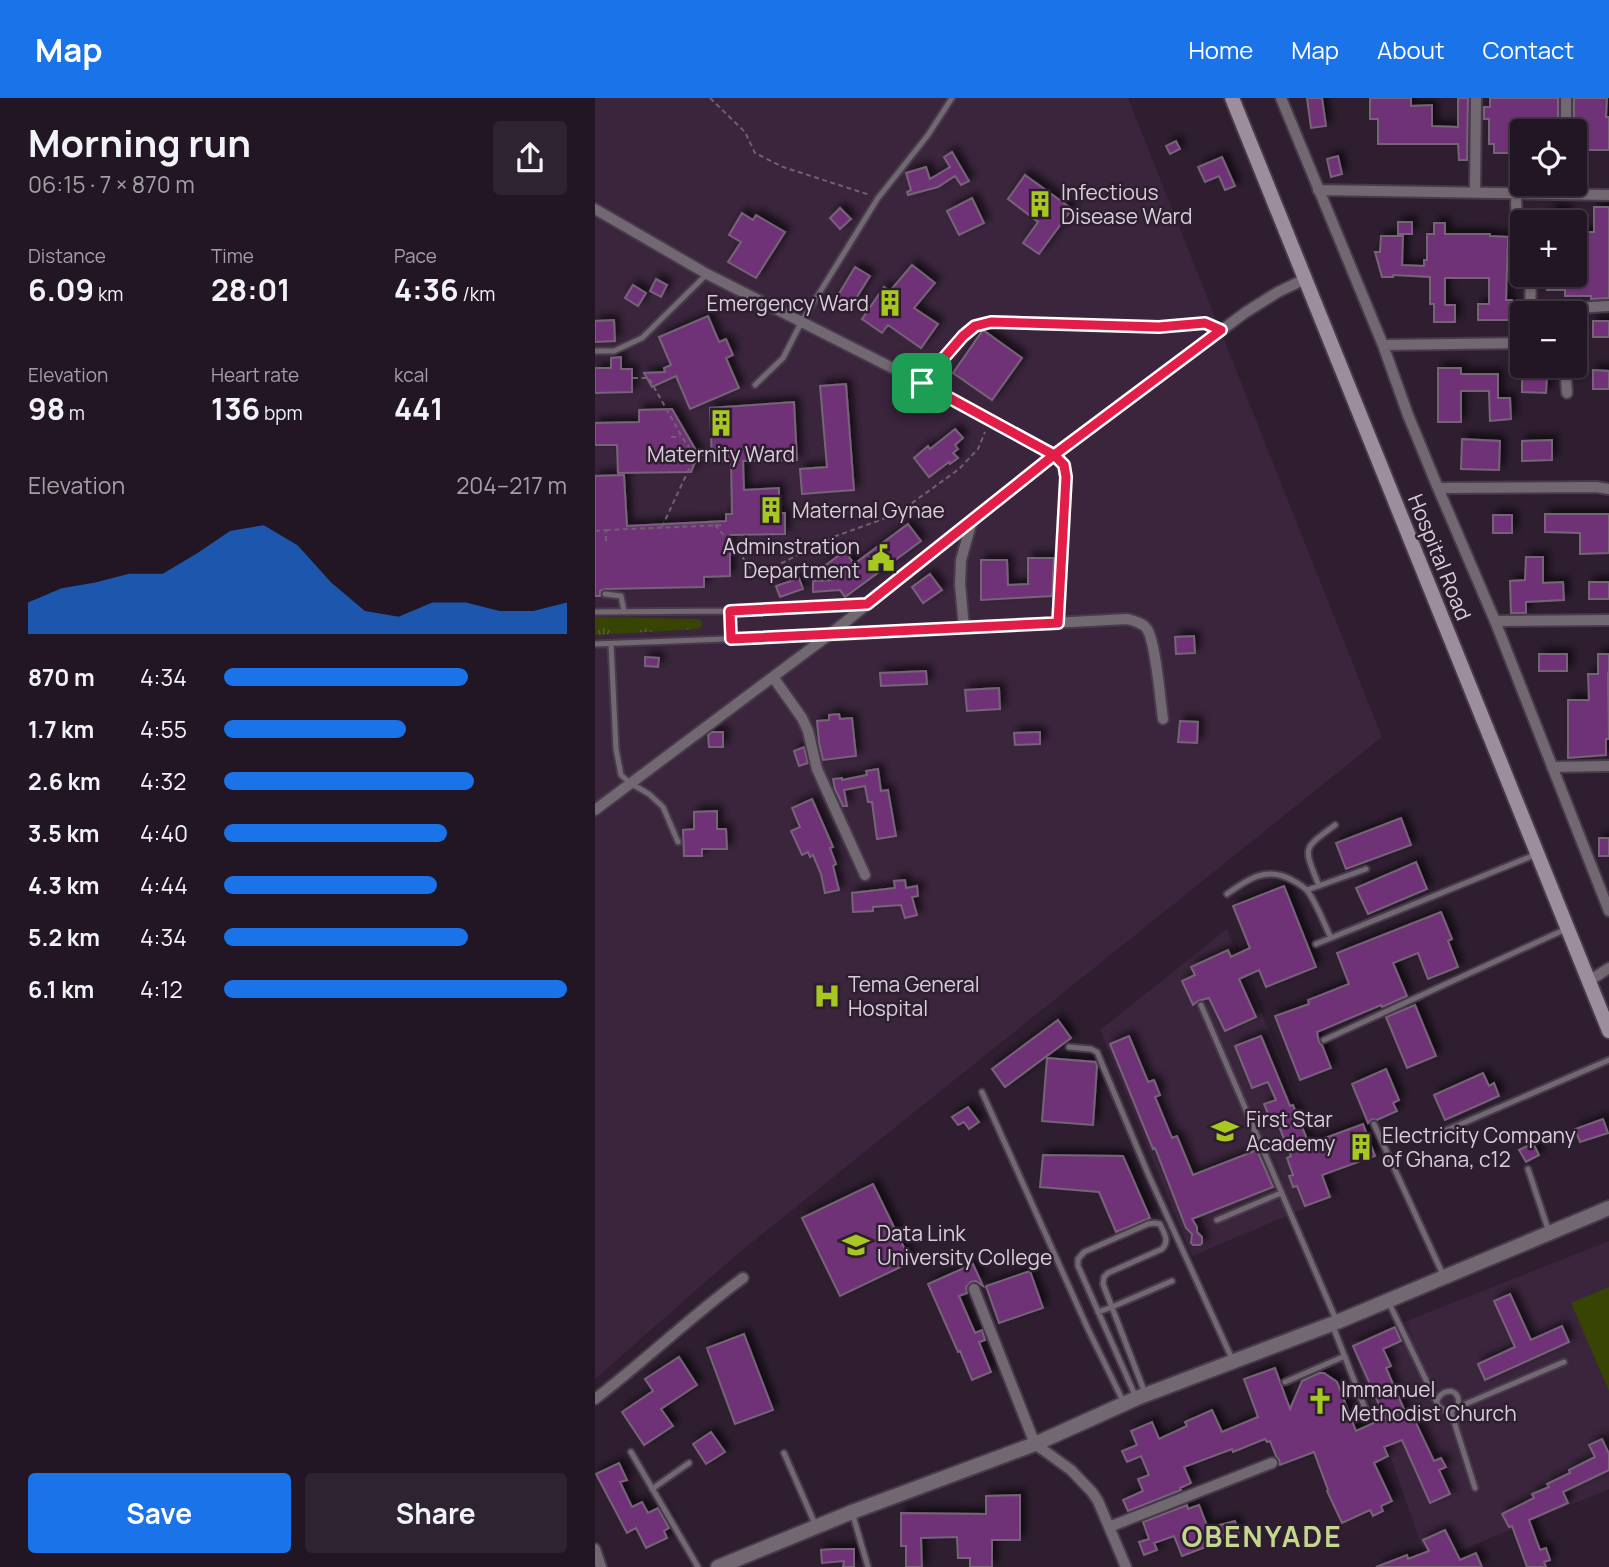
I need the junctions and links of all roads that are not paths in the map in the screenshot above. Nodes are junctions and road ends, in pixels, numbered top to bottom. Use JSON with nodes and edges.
{"nodes":[{"id":1,"x":952,"y":98,"type":"edge"},
{"id":2,"x":1232,"y":98,"type":"edge"},
{"id":3,"x":1281,"y":98,"type":"edge"},
{"id":4,"x":1476,"y":98,"type":"edge"},
{"id":5,"x":1566,"y":98,"type":"edge"},
{"id":6,"x":1566,"y":119,"type":"edge"},
{"id":7,"x":1318,"y":190,"type":"junction"},
{"id":8,"x":1475,"y":192,"type":"junction"},
{"id":9,"x":1510,"y":193,"type":"edge"},
{"id":10,"x":1587,"y":195,"type":"edge"},
{"id":11,"x":1609,"y":195,"type":"edge"},
{"id":12,"x":595,"y":209,"type":"edge"},
{"id":13,"x":707,"y":274,"type":"junction"},
{"id":14,"x":1305,"y":279,"type":"junction"},
{"id":15,"x":1609,"y":306,"type":"edge"},
{"id":16,"x":1587,"y":307,"type":"edge"},
{"id":17,"x":802,"y":321,"type":"junction"},
{"id":18,"x":1221,"y":330,"type":"junction"},
{"id":19,"x":1510,"y":344,"type":"edge"},
{"id":20,"x":1383,"y":345,"type":"junction"},
{"id":21,"x":595,"y":351,"type":"edge"},
{"id":22,"x":1566,"y":378,"type":"edge"},
{"id":23,"x":922,"y":383,"type":"junction"},
{"id":24,"x":755,"y":385,"type":"dead end"},
{"id":25,"x":1567,"y":393,"type":"dead end"},
{"id":26,"x":1054,"y":455,"type":"junction"},
{"id":27,"x":1438,"y":488,"type":"junction"},
{"id":28,"x":1609,"y":489,"type":"edge"},
{"id":29,"x":972,"y":521,"type":"junction"},
{"id":30,"x":605,"y":594,"type":"dead end"},
{"id":31,"x":867,"y":604,"type":"junction"},
{"id":32,"x":624,"y":611,"type":"junction"},
{"id":33,"x":730,"y":611,"type":"junction"},
{"id":34,"x":595,"y":612,"type":"edge"},
{"id":35,"x":1609,"y":620,"type":"edge"},
{"id":36,"x":1495,"y":621,"type":"junction"},
{"id":37,"x":1058,"y":623,"type":"junction"},
{"id":38,"x":964,"y":628,"type":"junction"},
{"id":39,"x":829,"y":635,"type":"junction"},
{"id":40,"x":731,"y":639,"type":"junction"},
{"id":41,"x":595,"y":644,"type":"edge"},
{"id":42,"x":611,"y":644,"type":"junction"},
{"id":43,"x":773,"y":677,"type":"junction"},
{"id":44,"x":1163,"y":719,"type":"dead end"},
{"id":45,"x":1609,"y":766,"type":"edge"},
{"id":46,"x":1552,"y":767,"type":"junction"},
{"id":47,"x":630,"y":783,"type":"junction"},
{"id":48,"x":595,"y":810,"type":"edge"},
{"id":49,"x":1335,"y":825,"type":"dead end"},
{"id":50,"x":678,"y":842,"type":"dead end"},
{"id":51,"x":1537,"y":854,"type":"junction"},
{"id":52,"x":1366,"y":869,"type":"dead end"},
{"id":53,"x":865,"y":875,"type":"dead end"},
{"id":54,"x":1319,"y":886,"type":"junction"},
{"id":55,"x":1307,"y":890,"type":"junction"},
{"id":56,"x":1227,"y":894,"type":"dead end"},
{"id":57,"x":1608,"y":905,"type":"edge"},
{"id":58,"x":1568,"y":929,"type":"junction"},
{"id":59,"x":1331,"y":938,"type":"junction"},
{"id":60,"x":1316,"y":944,"type":"dead end"},
{"id":61,"x":1609,"y":968,"type":"edge"},
{"id":62,"x":1589,"y":981,"type":"junction"},
{"id":63,"x":1201,"y":1005,"type":"dead end"},
{"id":64,"x":1609,"y":1031,"type":"edge"},
{"id":65,"x":1324,"y":1040,"type":"dead end"},
{"id":66,"x":1069,"y":1047,"type":"dead end"},
{"id":67,"x":1609,"y":1060,"type":"edge"},
{"id":68,"x":982,"y":1092,"type":"dead end"},
{"id":69,"x":1374,"y":1124,"type":"dead end"},
{"id":70,"x":1447,"y":1130,"type":"dead end"},
{"id":71,"x":1528,"y":1169,"type":"dead end"},
{"id":72,"x":1281,"y":1194,"type":"junction"},
{"id":73,"x":1609,"y":1208,"type":"edge"},
{"id":74,"x":1217,"y":1220,"type":"dead end"},
{"id":75,"x":1549,"y":1232,"type":"junction"},
{"id":76,"x":1444,"y":1277,"type":"junction"},
{"id":77,"x":743,"y":1279,"type":"dead end"},
{"id":78,"x":1172,"y":1281,"type":"dead end"},
{"id":79,"x":974,"y":1289,"type":"dead end"},
{"id":80,"x":1388,"y":1300,"type":"junction"},
{"id":81,"x":1112,"y":1307,"type":"junction"},
{"id":82,"x":1098,"y":1311,"type":"junction"},
{"id":83,"x":1334,"y":1323,"type":"junction"},
{"id":84,"x":1345,"y":1356,"type":"junction"},
{"id":85,"x":1233,"y":1362,"type":"junction"},
{"id":86,"x":1564,"y":1362,"type":"dead end"},
{"id":87,"x":1285,"y":1382,"type":"dead end"},
{"id":88,"x":595,"y":1399,"type":"edge"},
{"id":89,"x":1136,"y":1399,"type":"junction"},
{"id":90,"x":1437,"y":1401,"type":"junction"},
{"id":91,"x":1454,"y":1410,"type":"junction"},
{"id":92,"x":1368,"y":1416,"type":"dead end"},
{"id":93,"x":1035,"y":1444,"type":"junction"},
{"id":94,"x":631,"y":1452,"type":"dead end"},
{"id":95,"x":784,"y":1453,"type":"dead end"},
{"id":96,"x":689,"y":1463,"type":"dead end"},
{"id":97,"x":1272,"y":1463,"type":"dead end"},
{"id":98,"x":1475,"y":1488,"type":"dead end"},
{"id":99,"x":652,"y":1489,"type":"junction"},
{"id":100,"x":852,"y":1512,"type":"junction"},
{"id":101,"x":817,"y":1527,"type":"junction"},
{"id":102,"x":1109,"y":1527,"type":"junction"},
{"id":103,"x":595,"y":1549,"type":"edge"},
{"id":104,"x":601,"y":1567,"type":"edge"},
{"id":105,"x":698,"y":1567,"type":"edge"},
{"id":106,"x":718,"y":1567,"type":"edge"},
{"id":107,"x":868,"y":1567,"type":"edge"},
{"id":108,"x":1126,"y":1567,"type":"edge"}],
"edges":[{"from":1,"to":17,"type":"lane"},
{"from":2,"to":14,"type":"main road","name":"Hospital Road"},
{"from":3,"to":7,"type":"street"},
{"from":4,"to":8,"type":"street"},
{"from":5,"to":6,"type":"street"},
{"from":7,"to":8,"type":"street"},
{"from":7,"to":20,"type":"street"},
{"from":8,"to":9,"type":"street"},
{"from":10,"to":11,"type":"street"},
{"from":12,"to":13,"type":"street"},
{"from":13,"to":17,"type":"street"},
{"from":13,"to":21,"type":"lane"},
{"from":14,"to":18,"type":"street"},
{"from":14,"to":51,"type":"main road","name":"Hospital Road"},
{"from":15,"to":16,"type":"street"},
{"from":17,"to":23,"type":"street"},
{"from":17,"to":24,"type":"lane"},
{"from":18,"to":23,"type":"lane"},
{"from":18,"to":26,"type":"street"},
{"from":19,"to":20,"type":"street"},
{"from":20,"to":27,"type":"street"},
{"from":22,"to":25,"type":"street"},
{"from":23,"to":26,"type":"street"},
{"from":26,"to":29,"type":"street"},
{"from":26,"to":37,"type":"street"},
{"from":27,"to":28,"type":"street"},
{"from":27,"to":36,"type":"street"},
{"from":29,"to":31,"type":"street"},
{"from":29,"to":38,"type":"street"},
{"from":30,"to":32,"type":"lane"},
{"from":31,"to":33,"type":"lane"},
{"from":31,"to":39,"type":"street"},
{"from":32,"to":33,"type":"lane"},
{"from":32,"to":34,"type":"lane"},
{"from":33,"to":40,"type":"lane"},
{"from":35,"to":36,"type":"street"},
{"from":36,"to":46,"type":"street"},
{"from":37,"to":38,"type":"street"},
{"from":37,"to":44,"type":"street"},
{"from":38,"to":39,"type":"street"},
{"from":39,"to":40,"type":"lane"},
{"from":39,"to":43,"type":"street"},
{"from":40,"to":42,"type":"lane"},
{"from":41,"to":42,"type":"lane"},
{"from":42,"to":47,"type":"lane"},
{"from":43,"to":47,"type":"street"},
{"from":43,"to":53,"type":"street"},
{"from":45,"to":46,"type":"street"},
{"from":46,"to":57,"type":"street"},
{"from":47,"to":48,"type":"street"},
{"from":47,"to":50,"type":"lane"},
{"from":49,"to":54,"type":"lane"},
{"from":51,"to":58,"type":"main road","name":"Hospital Road"},
{"from":51,"to":59,"type":"lane"},
{"from":52,"to":54,"type":"lane"},
{"from":54,"to":55,"type":"lane"},
{"from":55,"to":56,"type":"lane"},
{"from":55,"to":59,"type":"lane"},
{"from":58,"to":62,"type":"main road","name":"Hospital Road"},
{"from":58,"to":65,"type":"lane"},
{"from":59,"to":60,"type":"lane"},
{"from":61,"to":62,"type":"street"},
{"from":62,"to":64,"type":"main road","name":"Hospital Road"},
{"from":63,"to":72,"type":"lane"},
{"from":66,"to":85,"type":"lane"},
{"from":67,"to":70,"type":"lane"},
{"from":68,"to":89,"type":"lane"},
{"from":69,"to":76,"type":"lane"},
{"from":71,"to":75,"type":"lane"},
{"from":72,"to":74,"type":"lane"},
{"from":72,"to":83,"type":"lane"},
{"from":73,"to":75,"type":"street"},
{"from":75,"to":76,"type":"street"},
{"from":76,"to":80,"type":"street"},
{"from":77,"to":88,"type":"street"},
{"from":78,"to":81,"type":"lane"},
{"from":79,"to":93,"type":"street"},
{"from":80,"to":83,"type":"street"},
{"from":80,"to":90,"type":"lane"},
{"from":81,"to":82,"type":"lane"},
{"from":81,"to":82,"type":"lane"},
{"from":81,"to":89,"type":"lane"},
{"from":82,"to":89,"type":"lane"},
{"from":83,"to":84,"type":"lane"},
{"from":83,"to":85,"type":"street"},
{"from":84,"to":87,"type":"lane"},
{"from":84,"to":92,"type":"lane"},
{"from":85,"to":89,"type":"street"},
{"from":86,"to":91,"type":"lane"},
{"from":89,"to":93,"type":"street"},
{"from":90,"to":91,"type":"lane"},
{"from":90,"to":91,"type":"lane"},
{"from":91,"to":98,"type":"lane"},
{"from":93,"to":100,"type":"street"},
{"from":93,"to":102,"type":"street"},
{"from":94,"to":99,"type":"lane"},
{"from":95,"to":101,"type":"lane"},
{"from":96,"to":99,"type":"lane"},
{"from":97,"to":102,"type":"street"},
{"from":99,"to":105,"type":"lane"},
{"from":100,"to":101,"type":"street"},
{"from":100,"to":107,"type":"lane"},
{"from":101,"to":106,"type":"street"},
{"from":102,"to":108,"type":"street"},
{"from":103,"to":104,"type":"street"}]}
